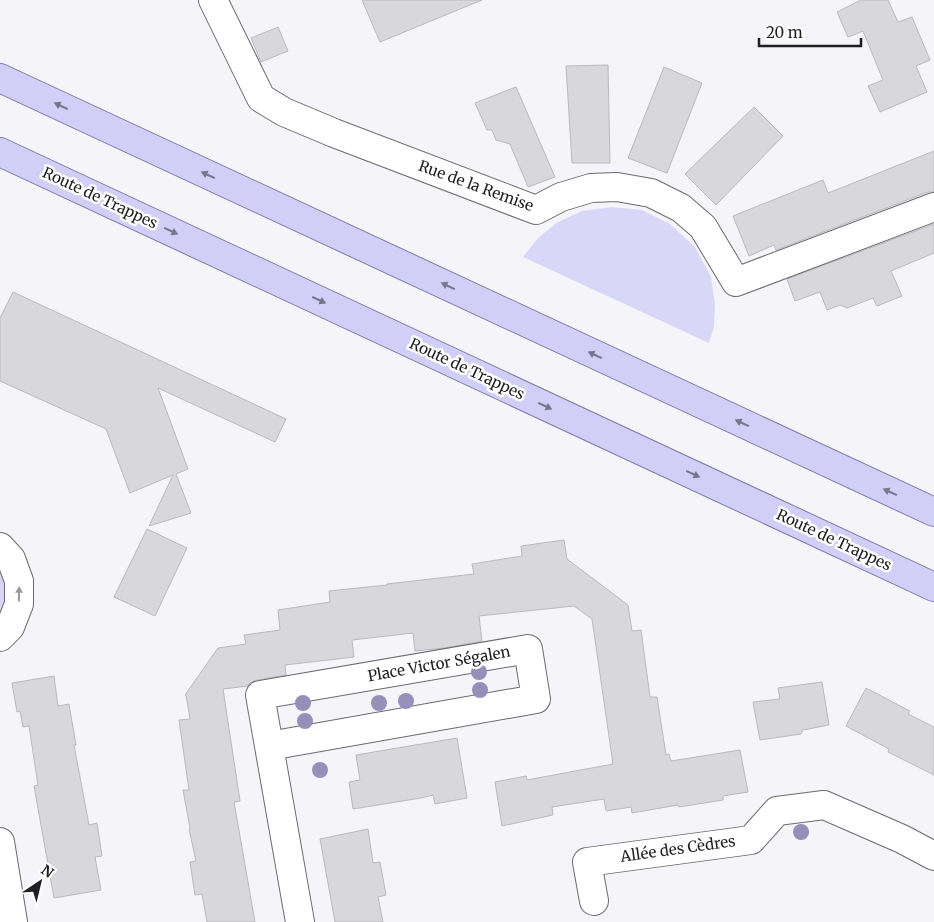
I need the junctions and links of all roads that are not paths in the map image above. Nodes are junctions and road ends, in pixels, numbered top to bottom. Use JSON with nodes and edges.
{"nodes":[{"id":1,"x":213,"y":0,"type":"edge"},
{"id":2,"x":0,"y":78,"type":"edge"},
{"id":3,"x":0,"y":152,"type":"edge"},
{"id":4,"x":934,"y":207,"type":"edge"},
{"id":5,"x":934,"y":512,"type":"edge"},
{"id":6,"x":0,"y":547,"type":"edge"},
{"id":7,"x":934,"y":587,"type":"edge"},
{"id":8,"x":0,"y":637,"type":"edge"},
{"id":9,"x":269,"y":746,"type":"junction"},
{"id":10,"x":0,"y":842,"type":"edge"},
{"id":11,"x":934,"y":856,"type":"edge"},
{"id":12,"x":594,"y":901,"type":"dead end"},
{"id":13,"x":14,"y":922,"type":"edge"},
{"id":14,"x":300,"y":922,"type":"edge"}],
"edges":[{"from":1,"to":4,"type":"street","name":"Rue de la Remise"},
{"from":5,"to":2,"type":"main road","one_way":true},
{"from":3,"to":7,"type":"main road","name":"Route de Trappes","one_way":true},
{"from":8,"to":6,"type":"street","one_way":true},
{"from":9,"to":9,"type":"street","name":"Place Victor Ségalen"},
{"from":9,"to":14,"type":"street","name":"Place Victor Ségalen"},
{"from":10,"to":13,"type":"street"},
{"from":11,"to":12,"type":"street","name":"Allée des Cèdres"}]}
